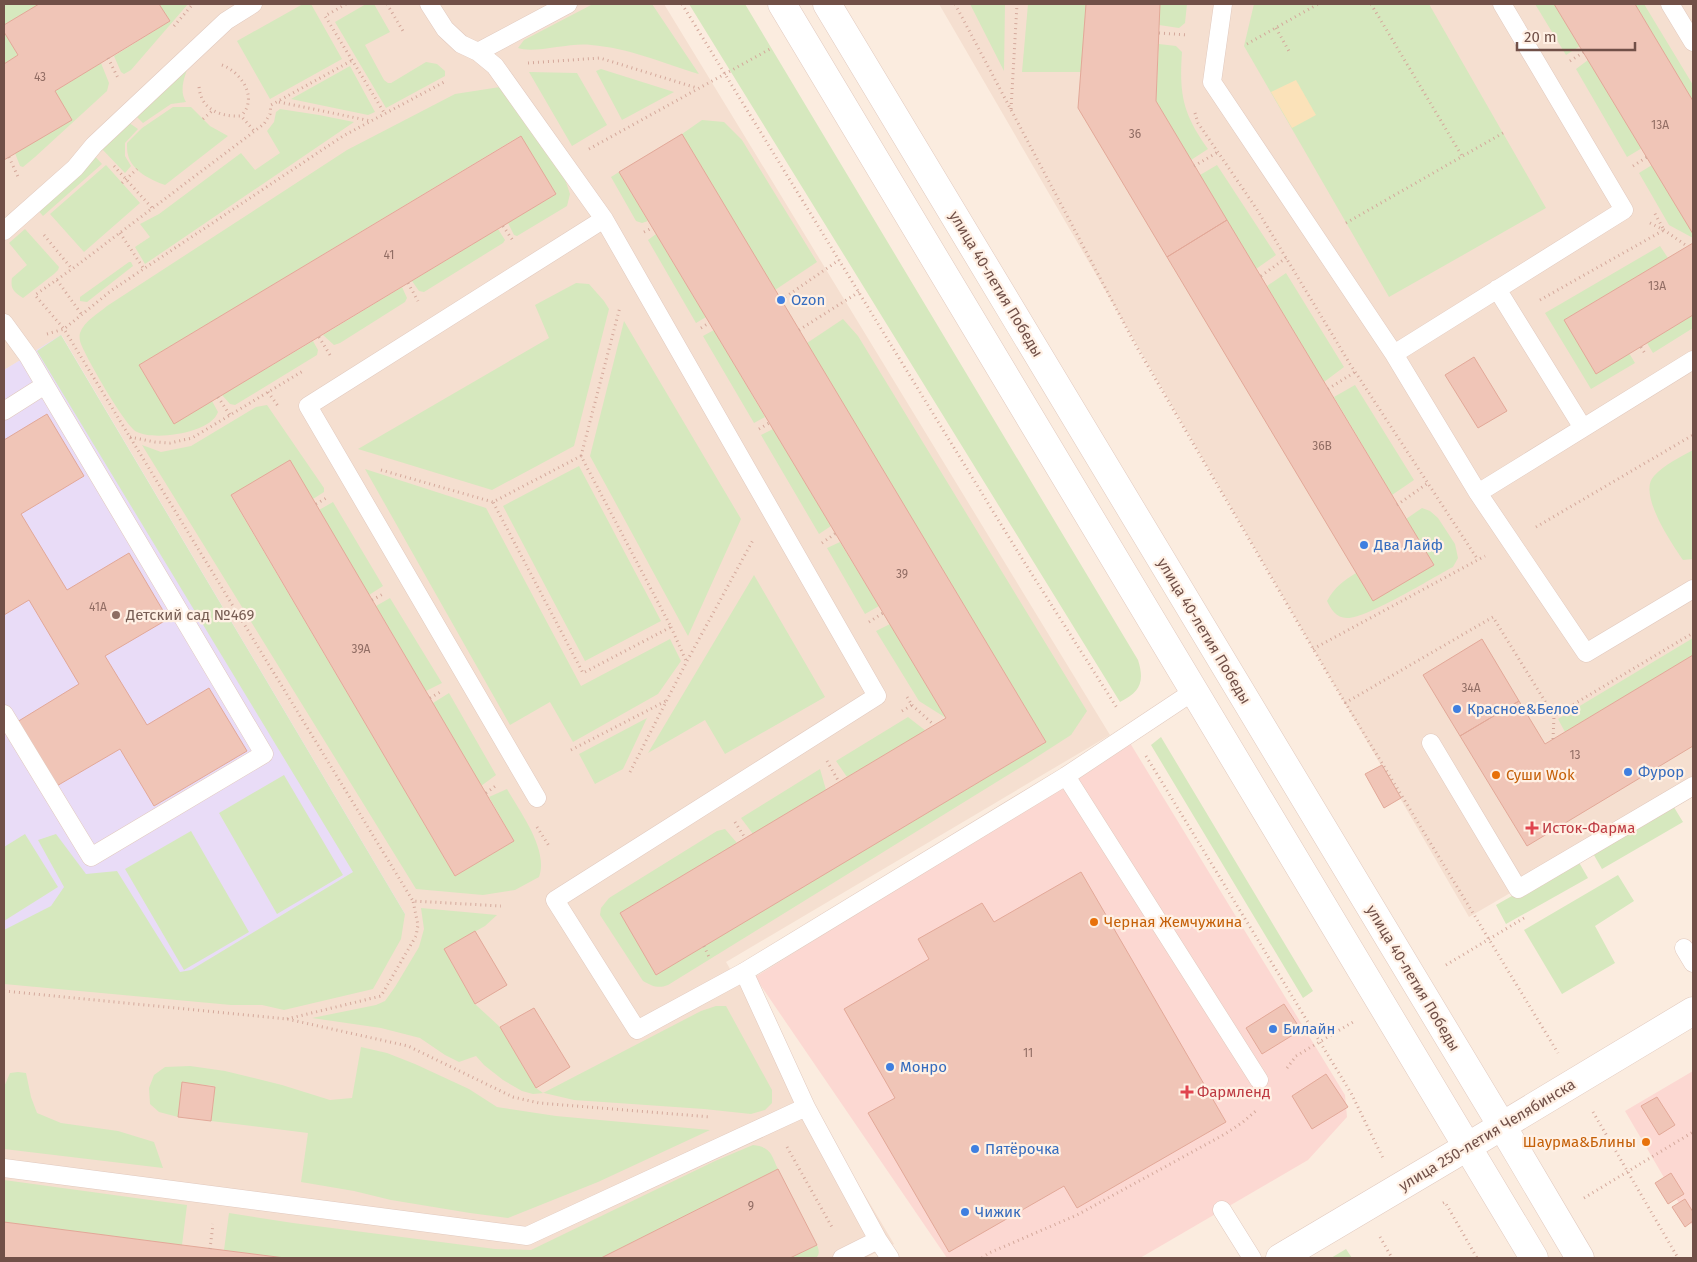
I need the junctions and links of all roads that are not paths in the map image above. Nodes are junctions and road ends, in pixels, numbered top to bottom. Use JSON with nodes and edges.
{"nodes":[{"id":1,"x":253,"y":4,"type":"edge"},
{"id":2,"x":429,"y":4,"type":"edge"},
{"id":3,"x":568,"y":4,"type":"edge"},
{"id":4,"x":782,"y":4,"type":"edge"},
{"id":5,"x":827,"y":4,"type":"edge"},
{"id":6,"x":1223,"y":4,"type":"edge"},
{"id":7,"x":1502,"y":4,"type":"edge"},
{"id":8,"x":1670,"y":4,"type":"edge"},
{"id":9,"x":1693,"y":42,"type":"edge"},
{"id":10,"x":478,"y":52,"type":"junction"},
{"id":11,"x":604,"y":219,"type":"junction"},
{"id":12,"x":4,"y":231,"type":"edge"},
{"id":13,"x":1497,"y":289,"type":"junction"},
{"id":14,"x":4,"y":323,"type":"edge"},
{"id":15,"x":1394,"y":354,"type":"junction"},
{"id":16,"x":1693,"y":360,"type":"edge"},
{"id":17,"x":46,"y":386,"type":"junction"},
{"id":18,"x":4,"y":411,"type":"edge"},
{"id":19,"x":1583,"y":428,"type":"junction"},
{"id":20,"x":1478,"y":493,"type":"junction"},
{"id":21,"x":1693,"y":589,"type":"edge"},
{"id":22,"x":1194,"y":691,"type":"junction"},
{"id":23,"x":4,"y":714,"type":"edge"},
{"id":24,"x":1431,"y":743,"type":"dead end"},
{"id":25,"x":1066,"y":776,"type":"junction"},
{"id":26,"x":1693,"y":786,"type":"edge"},
{"id":27,"x":537,"y":798,"type":"dead end"},
{"id":28,"x":744,"y":972,"type":"junction"},
{"id":29,"x":1693,"y":1011,"type":"edge"},
{"id":30,"x":1259,"y":1080,"type":"dead end"},
{"id":31,"x":806,"y":1107,"type":"junction"},
{"id":32,"x":1502,"y":1126,"type":"junction"},
{"id":33,"x":1467,"y":1147,"type":"junction"},
{"id":34,"x":4,"y":1168,"type":"edge"},
{"id":35,"x":1222,"y":1210,"type":"dead end"},
{"id":36,"x":878,"y":1240,"type":"junction"},
{"id":37,"x":842,"y":1258,"type":"edge"},
{"id":38,"x":890,"y":1258,"type":"edge"},
{"id":39,"x":1252,"y":1258,"type":"edge"},
{"id":40,"x":1280,"y":1258,"type":"edge"},
{"id":41,"x":1534,"y":1258,"type":"edge"},
{"id":42,"x":1580,"y":1258,"type":"edge"}],
"edges":[{"from":1,"to":12,"type":"lane"},
{"from":2,"to":10,"type":"lane"},
{"from":3,"to":10,"type":"lane"},
{"from":4,"to":22,"type":"street"},
{"from":5,"to":32,"type":"street","name":"улица 40-летия Победы"},
{"from":6,"to":15,"type":"lane"},
{"from":7,"to":13,"type":"lane"},
{"from":8,"to":9,"type":"lane"},
{"from":10,"to":11,"type":"lane"},
{"from":11,"to":27,"type":"lane"},
{"from":11,"to":28,"type":"lane"},
{"from":13,"to":15,"type":"lane"},
{"from":13,"to":19,"type":"lane"},
{"from":14,"to":17,"type":"lane"},
{"from":15,"to":20,"type":"lane"},
{"from":16,"to":19,"type":"lane"},
{"from":17,"to":18,"type":"lane"},
{"from":17,"to":23,"type":"lane"},
{"from":19,"to":20,"type":"lane"},
{"from":20,"to":21,"type":"lane"},
{"from":22,"to":25,"type":"lane"},
{"from":22,"to":33,"type":"street"},
{"from":24,"to":26,"type":"lane"},
{"from":25,"to":28,"type":"lane"},
{"from":25,"to":30,"type":"lane"},
{"from":28,"to":31,"type":"lane"},
{"from":29,"to":32,"type":"street","name":"улица 250-летия Челябинска"},
{"from":31,"to":34,"type":"lane"},
{"from":31,"to":36,"type":"lane"},
{"from":32,"to":33,"type":"street","name":"улица 250-летия Челябинска"},
{"from":32,"to":42,"type":"street","name":"улица 40-летия Победы"},
{"from":33,"to":40,"type":"street","name":"улица 250-летия Челябинска"},
{"from":33,"to":41,"type":"street"},
{"from":35,"to":39,"type":"lane"},
{"from":36,"to":37,"type":"lane"},
{"from":36,"to":38,"type":"lane"}]}
